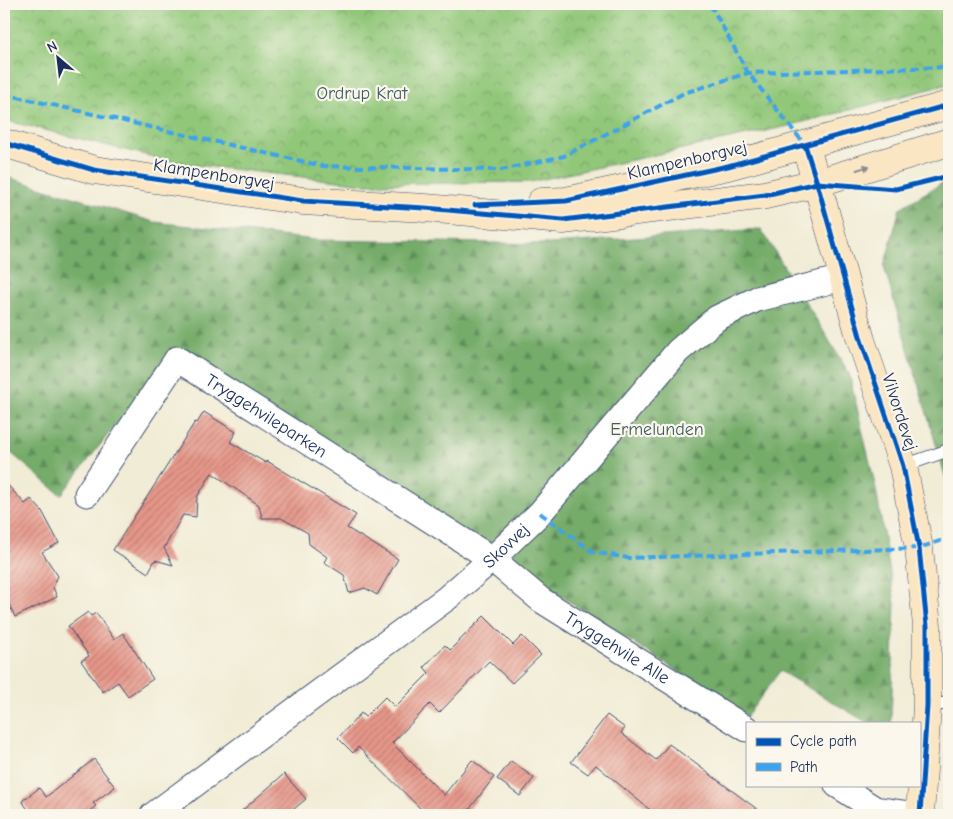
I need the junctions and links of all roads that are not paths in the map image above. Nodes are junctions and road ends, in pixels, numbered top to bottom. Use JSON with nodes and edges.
{"nodes":[{"id":1,"x":949,"y":105,"type":"edge"},
{"id":2,"x":949,"y":142,"type":"edge"},
{"id":3,"x":4,"y":143,"type":"edge"},
{"id":4,"x":805,"y":145,"type":"junction"},
{"id":5,"x":817,"y":183,"type":"junction"},
{"id":6,"x":425,"y":208,"type":"junction"},
{"id":7,"x":843,"y":278,"type":"junction"},
{"id":8,"x":949,"y":450,"type":"edge"},
{"id":9,"x":903,"y":466,"type":"junction"},
{"id":10,"x":87,"y":494,"type":"dead end"},
{"id":11,"x":492,"y":559,"type":"junction"},
{"id":12,"x":938,"y":704,"type":"edge"},
{"id":13,"x":746,"y":728,"type":"edge"},
{"id":14,"x":839,"y":786,"type":"edge"},
{"id":15,"x":153,"y":815,"type":"edge"},
{"id":16,"x":919,"y":815,"type":"edge"}],
"edges":[{"from":1,"to":4,"type":"street","name":"Klampenborgvej"},
{"from":5,"to":2,"type":"street","name":"Klampenborgvej","one_way":true},
{"from":3,"to":6,"type":"street","name":"Klampenborgvej"},
{"from":4,"to":5,"type":"street","name":"Vilvordevej"},
{"from":4,"to":6,"type":"street","name":"Klampenborgvej"},
{"from":5,"to":6,"type":"street","name":"Klampenborgvej"},
{"from":5,"to":7,"type":"street","name":"Vilvordevej"},
{"from":7,"to":9,"type":"street","name":"Vilvordevej"},
{"from":7,"to":11,"type":"street","name":"Skovvej"},
{"from":8,"to":9,"type":"lane"},
{"from":9,"to":12,"type":"street","name":"Vilvordevej"},
{"from":10,"to":11,"type":"street","name":"Tryggehvileparken"},
{"from":11,"to":13,"type":"street","name":"Tryggehvile Alle"},
{"from":11,"to":15,"type":"street","name":"Skovvej"},
{"from":12,"to":16,"type":"street","name":"Vilvordevej"},
{"from":14,"to":16,"type":"street"}]}
